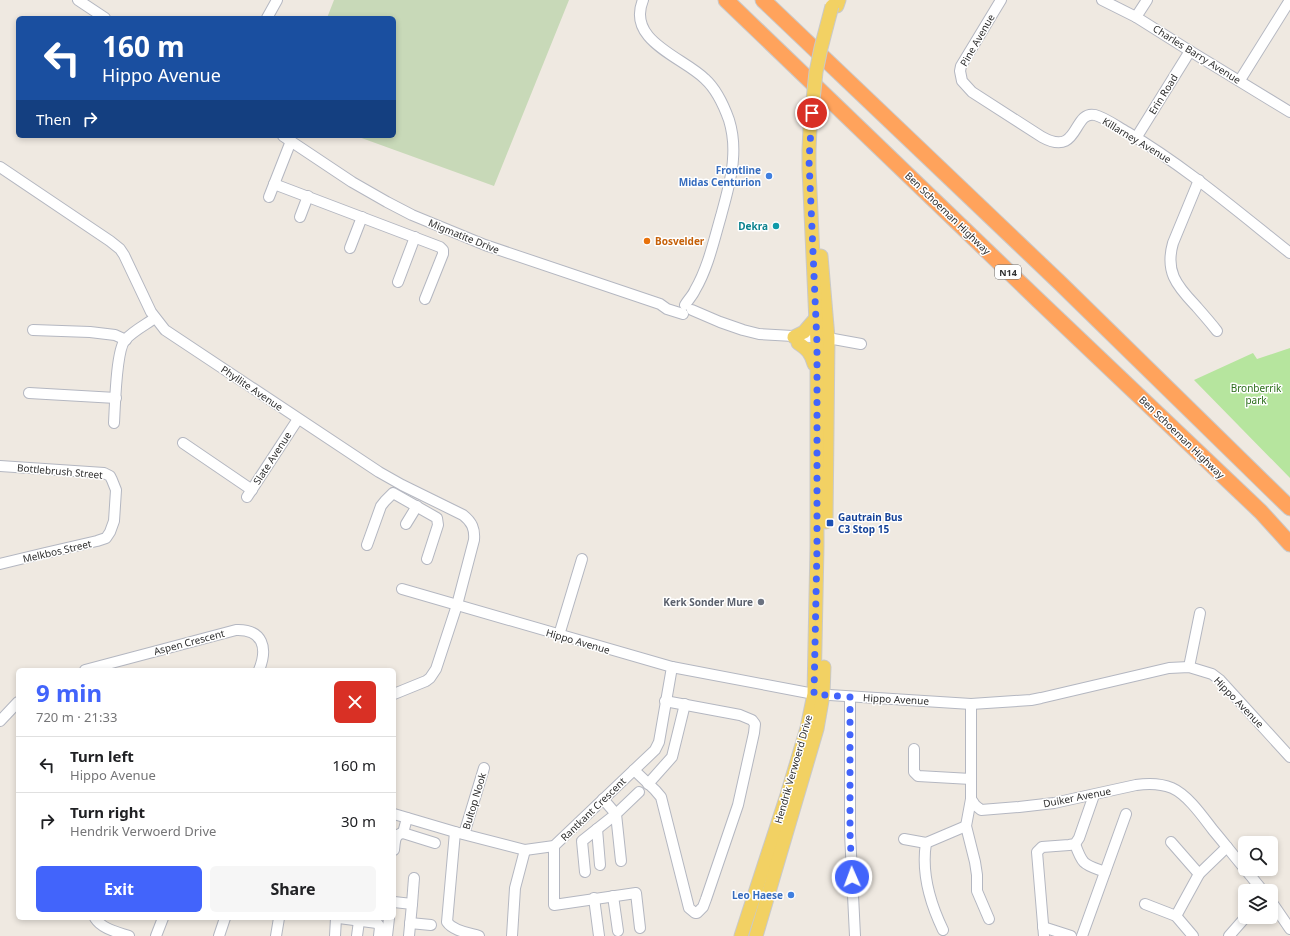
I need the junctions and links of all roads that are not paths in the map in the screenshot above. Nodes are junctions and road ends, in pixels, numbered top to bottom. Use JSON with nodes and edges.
{"nodes":[{"id":1,"x":78,"y":0,"type":"edge"},
{"id":2,"x":277,"y":0,"type":"edge"},
{"id":3,"x":643,"y":0,"type":"edge"},
{"id":4,"x":726,"y":0,"type":"edge"},
{"id":5,"x":763,"y":0,"type":"edge"},
{"id":6,"x":1001,"y":0,"type":"edge"},
{"id":7,"x":1102,"y":0,"type":"edge"},
{"id":8,"x":1147,"y":0,"type":"edge"},
{"id":9,"x":1290,"y":0,"type":"edge"},
{"id":10,"x":836,"y":3,"type":"edge"},
{"id":11,"x":102,"y":16,"type":"edge"},
{"id":12,"x":268,"y":16,"type":"edge"},
{"id":13,"x":1136,"y":17,"type":"junction"},
{"id":14,"x":1190,"y":51,"type":"junction"},
{"id":15,"x":1240,"y":80,"type":"junction"},
{"id":16,"x":962,"y":81,"type":"joint"},
{"id":17,"x":1290,"y":112,"type":"edge"},
{"id":18,"x":814,"y":128,"type":"junction"},
{"id":19,"x":1136,"y":138,"type":"junction"},
{"id":20,"x":287,"y":139,"type":"edge"},
{"id":21,"x":0,"y":167,"type":"edge"},
{"id":22,"x":1199,"y":180,"type":"junction"},
{"id":23,"x":274,"y":184,"type":"junction"},
{"id":24,"x":308,"y":196,"type":"junction"},
{"id":25,"x":269,"y":197,"type":"dead end"},
{"id":26,"x":300,"y":217,"type":"dead end"},
{"id":27,"x":362,"y":217,"type":"junction"},
{"id":28,"x":415,"y":237,"type":"junction"},
{"id":29,"x":350,"y":248,"type":"dead end"},
{"id":30,"x":1290,"y":253,"type":"edge"},
{"id":31,"x":398,"y":282,"type":"dead end"},
{"id":32,"x":425,"y":299,"type":"dead end"},
{"id":33,"x":687,"y":310,"type":"junction"},
{"id":34,"x":155,"y":318,"type":"junction"},
{"id":35,"x":816,"y":318,"type":"junction"},
{"id":36,"x":34,"y":330,"type":"dead end"},
{"id":37,"x":1217,"y":331,"type":"dead end"},
{"id":38,"x":126,"y":340,"type":"junction"},
{"id":39,"x":796,"y":340,"type":"junction"},
{"id":40,"x":822,"y":341,"type":"junction"},
{"id":41,"x":861,"y":344,"type":"dead end"},
{"id":42,"x":817,"y":372,"type":"junction"},
{"id":43,"x":29,"y":393,"type":"dead end"},
{"id":44,"x":116,"y":398,"type":"junction"},
{"id":45,"x":298,"y":419,"type":"junction"},
{"id":46,"x":114,"y":423,"type":"dead end"},
{"id":47,"x":183,"y":443,"type":"dead end"},
{"id":48,"x":0,"y":466,"type":"edge"},
{"id":49,"x":402,"y":485,"type":"junction"},
{"id":50,"x":397,"y":495,"type":"junction"},
{"id":51,"x":417,"y":506,"type":"junction"},
{"id":52,"x":1290,"y":508,"type":"edge"},
{"id":53,"x":406,"y":524,"type":"dead end"},
{"id":54,"x":110,"y":532,"type":"joint"},
{"id":55,"x":1290,"y":544,"type":"edge"},
{"id":56,"x":367,"y":545,"type":"dead end"},
{"id":57,"x":427,"y":559,"type":"dead end"},
{"id":58,"x":582,"y":559,"type":"dead end"},
{"id":59,"x":0,"y":564,"type":"edge"},
{"id":60,"x":402,"y":589,"type":"dead end"},
{"id":61,"x":457,"y":605,"type":"junction"},
{"id":62,"x":1200,"y":613,"type":"dead end"},
{"id":63,"x":559,"y":635,"type":"junction"},
{"id":64,"x":672,"y":667,"type":"junction"},
{"id":65,"x":1189,"y":667,"type":"junction"},
{"id":66,"x":93,"y":668,"type":"edge"},
{"id":67,"x":260,"y":668,"type":"edge"},
{"id":68,"x":396,"y":693,"type":"edge"},
{"id":69,"x":819,"y":694,"type":"junction"},
{"id":70,"x":850,"y":697,"type":"junction"},
{"id":71,"x":665,"y":701,"type":"junction"},
{"id":72,"x":16,"y":704,"type":"edge"},
{"id":73,"x":685,"y":704,"type":"junction"},
{"id":74,"x":971,"y":704,"type":"junction"},
{"id":75,"x":0,"y":721,"type":"edge"},
{"id":76,"x":914,"y":749,"type":"dead end"},
{"id":77,"x":1290,"y":757,"type":"edge"},
{"id":78,"x":638,"y":767,"type":"junction"},
{"id":79,"x":484,"y":768,"type":"dead end"},
{"id":80,"x":656,"y":775,"type":"junction"},
{"id":81,"x":971,"y":780,"type":"junction"},
{"id":82,"x":648,"y":784,"type":"junction"},
{"id":83,"x":639,"y":792,"type":"dead end"},
{"id":84,"x":1094,"y":795,"type":"junction"},
{"id":85,"x":603,"y":799,"type":"junction"},
{"id":86,"x":971,"y":799,"type":"junction"},
{"id":87,"x":981,"y":810,"type":"junction"},
{"id":88,"x":616,"y":814,"type":"junction"},
{"id":89,"x":1126,"y":814,"type":"dead end"},
{"id":90,"x":396,"y":815,"type":"edge"},
{"id":91,"x":406,"y":818,"type":"junction"},
{"id":92,"x":966,"y":825,"type":"junction"},
{"id":93,"x":597,"y":829,"type":"junction"},
{"id":94,"x":403,"y":833,"type":"junction"},
{"id":95,"x":459,"y":833,"type":"junction"},
{"id":96,"x":396,"y":839,"type":"edge"},
{"id":97,"x":904,"y":839,"type":"dead end"},
{"id":98,"x":1171,"y":842,"type":"dead end"},
{"id":99,"x":435,"y":843,"type":"dead end"},
{"id":100,"x":926,"y":843,"type":"junction"},
{"id":101,"x":1075,"y":844,"type":"junction"},
{"id":102,"x":554,"y":846,"type":"junction"},
{"id":103,"x":1227,"y":847,"type":"junction"},
{"id":104,"x":525,"y":850,"type":"junction"},
{"id":105,"x":1238,"y":860,"type":"edge"},
{"id":106,"x":622,"y":861,"type":"dead end"},
{"id":107,"x":600,"y":864,"type":"dead end"},
{"id":108,"x":585,"y":872,"type":"dead end"},
{"id":109,"x":1105,"y":872,"type":"junction"},
{"id":110,"x":1199,"y":874,"type":"junction"},
{"id":111,"x":1251,"y":876,"type":"edge"},
{"id":112,"x":414,"y":878,"type":"dead end"},
{"id":113,"x":1257,"y":884,"type":"edge"},
{"id":114,"x":613,"y":896,"type":"junction"},
{"id":115,"x":594,"y":898,"type":"junction"},
{"id":116,"x":396,"y":902,"type":"edge"},
{"id":117,"x":412,"y":904,"type":"junction"},
{"id":118,"x":1145,"y":904,"type":"dead end"},
{"id":119,"x":1278,"y":911,"type":"edge"},
{"id":120,"x":1176,"y":916,"type":"junction"},
{"id":121,"x":989,"y":919,"type":"dead end"},
{"id":122,"x":97,"y":920,"type":"edge"},
{"id":123,"x":162,"y":920,"type":"edge"},
{"id":124,"x":224,"y":920,"type":"edge"},
{"id":125,"x":279,"y":920,"type":"edge"},
{"id":126,"x":336,"y":920,"type":"edge"},
{"id":127,"x":352,"y":920,"type":"edge"},
{"id":128,"x":389,"y":920,"type":"edge"},
{"id":129,"x":359,"y":921,"type":"junction"},
{"id":130,"x":410,"y":923,"type":"junction"},
{"id":131,"x":1240,"y":924,"type":"edge"},
{"id":132,"x":431,"y":925,"type":"dead end"},
{"id":133,"x":640,"y":928,"type":"dead end"},
{"id":134,"x":1290,"y":929,"type":"edge"},
{"id":135,"x":943,"y":930,"type":"dead end"},
{"id":136,"x":618,"y":931,"type":"dead end"},
{"id":137,"x":1044,"y":931,"type":"edge"},
{"id":138,"x":129,"y":936,"type":"edge"},
{"id":139,"x":156,"y":936,"type":"edge"},
{"id":140,"x":219,"y":936,"type":"edge"},
{"id":141,"x":276,"y":936,"type":"edge"},
{"id":142,"x":335,"y":936,"type":"edge"},
{"id":143,"x":357,"y":936,"type":"edge"},
{"id":144,"x":379,"y":936,"type":"edge"},
{"id":145,"x":387,"y":936,"type":"edge"},
{"id":146,"x":409,"y":936,"type":"edge"},
{"id":147,"x":479,"y":936,"type":"edge"},
{"id":148,"x":512,"y":936,"type":"edge"},
{"id":149,"x":599,"y":936,"type":"edge"},
{"id":150,"x":741,"y":936,"type":"edge"},
{"id":151,"x":756,"y":936,"type":"edge"},
{"id":152,"x":855,"y":936,"type":"edge"},
{"id":153,"x":1071,"y":936,"type":"edge"},
{"id":154,"x":1082,"y":936,"type":"edge"},
{"id":155,"x":1194,"y":936,"type":"edge"},
{"id":156,"x":1229,"y":936,"type":"edge"}],
"edges":[{"from":1,"to":11,"type":"street"},
{"from":2,"to":12,"type":"street"},
{"from":3,"to":33,"type":"street"},
{"from":4,"to":55,"type":"highway","name":"Ben Schoeman Highway","number":"N14"},
{"from":5,"to":52,"type":"highway","number":"N14"},
{"from":6,"to":16,"type":"street","name":"Pine Avenue"},
{"from":7,"to":13,"type":"street","name":"Charles Barry Avenue"},
{"from":8,"to":13,"type":"street"},
{"from":9,"to":15,"type":"street"},
{"from":10,"to":18,"type":"main road","name":"Hendrik Verwoerd Drive","bridge":true},
{"from":13,"to":14,"type":"street","name":"Charles Barry Avenue"},
{"from":14,"to":15,"type":"street","name":"Charles Barry Avenue"},
{"from":14,"to":19,"type":"street","name":"Erin Road"},
{"from":15,"to":17,"type":"street","name":"Charles Barry Avenue"},
{"from":16,"to":19,"type":"street","name":"Killarney Avenue"},
{"from":18,"to":35,"type":"main road","name":"Hendrik Verwoerd Drive"},
{"from":18,"to":40,"type":"main road","name":"Hendrik Verwoerd Drive"},
{"from":19,"to":22,"type":"street","name":"Killarney Avenue"},
{"from":20,"to":23,"type":"street"},
{"from":20,"to":33,"type":"street","name":"Migmatite Drive"},
{"from":21,"to":34,"type":"street","name":"Phyllite Avenue"},
{"from":22,"to":30,"type":"street","name":"Killarney Avenue"},
{"from":22,"to":37,"type":"street"},
{"from":23,"to":24,"type":"street"},
{"from":23,"to":25,"type":"street"},
{"from":24,"to":26,"type":"street"},
{"from":24,"to":27,"type":"street"},
{"from":27,"to":28,"type":"street"},
{"from":27,"to":29,"type":"street"},
{"from":28,"to":31,"type":"street"},
{"from":28,"to":32,"type":"street"},
{"from":33,"to":39,"type":"street","name":"Migmatite Drive"},
{"from":34,"to":38,"type":"street"},
{"from":34,"to":45,"type":"street","name":"Phyllite Avenue"},
{"from":35,"to":39,"type":"main road"},
{"from":35,"to":40,"type":"main road","name":"Hendrik Verwoerd Drive"},
{"from":36,"to":38,"type":"street"},
{"from":38,"to":44,"type":"street"},
{"from":39,"to":40,"type":"street","name":"Migmatite Drive"},
{"from":39,"to":42,"type":"main road"},
{"from":40,"to":41,"type":"street","name":"Migmatite Drive"},
{"from":40,"to":42,"type":"main road","name":"Hendrik Verwoerd Drive"},
{"from":40,"to":69,"type":"main road","name":"Hendrik Verwoerd Drive"},
{"from":42,"to":69,"type":"main road","name":"Hendrik Verwoerd Drive"},
{"from":43,"to":44,"type":"street"},
{"from":44,"to":46,"type":"street"},
{"from":45,"to":47,"type":"street","name":"Slate Avenue"},
{"from":45,"to":49,"type":"street","name":"Phyllite Avenue"},
{"from":48,"to":54,"type":"street","name":"Bottlebrush Street"},
{"from":49,"to":50,"type":"street"},
{"from":49,"to":61,"type":"street","name":"Phyllite Avenue"},
{"from":50,"to":51,"type":"street"},
{"from":50,"to":56,"type":"street"},
{"from":51,"to":53,"type":"street"},
{"from":51,"to":57,"type":"street"},
{"from":54,"to":59,"type":"street","name":"Melkbos Street"},
{"from":58,"to":63,"type":"street"},
{"from":60,"to":61,"type":"street","name":"Hippo Avenue"},
{"from":61,"to":63,"type":"street","name":"Hippo Avenue"},
{"from":61,"to":68,"type":"street"},
{"from":62,"to":65,"type":"street"},
{"from":63,"to":64,"type":"street","name":"Hippo Avenue"},
{"from":64,"to":69,"type":"street","name":"Hippo Avenue"},
{"from":64,"to":71,"type":"street","name":"Rantkant Crescent"},
{"from":65,"to":74,"type":"street","name":"Hippo Avenue"},
{"from":65,"to":77,"type":"street","name":"Hippo Avenue"},
{"from":66,"to":67,"type":"street","name":"Aspen Crescent"},
{"from":69,"to":70,"type":"street","name":"Hippo Avenue"},
{"from":69,"to":150,"type":"main road","name":"Hendrik Verwoerd Drive"},
{"from":69,"to":151,"type":"main road","name":"Hendrik Verwoerd Drive"},
{"from":70,"to":74,"type":"street","name":"Hippo Avenue"},
{"from":70,"to":152,"type":"street"},
{"from":71,"to":73,"type":"street"},
{"from":71,"to":78,"type":"street","name":"Rantkant Crescent"},
{"from":72,"to":75,"type":"street"},
{"from":73,"to":80,"type":"street"},
{"from":73,"to":82,"type":"street"},
{"from":74,"to":81,"type":"street"},
{"from":76,"to":81,"type":"street"},
{"from":78,"to":80,"type":"street"},
{"from":78,"to":82,"type":"street"},
{"from":78,"to":85,"type":"street","name":"Rantkant Crescent"},
{"from":79,"to":95,"type":"street","name":"Bultop Nook"},
{"from":80,"to":82,"type":"street"},
{"from":81,"to":86,"type":"street"},
{"from":83,"to":88,"type":"street"},
{"from":84,"to":87,"type":"street","name":"Duiker Avenue"},
{"from":84,"to":101,"type":"street"},
{"from":84,"to":103,"type":"street","name":"Duiker Avenue"},
{"from":85,"to":88,"type":"street"},
{"from":85,"to":102,"type":"street","name":"Rantkant Crescent"},
{"from":86,"to":87,"type":"street"},
{"from":86,"to":92,"type":"street"},
{"from":87,"to":92,"type":"street"},
{"from":88,"to":93,"type":"street"},
{"from":88,"to":106,"type":"street"},
{"from":89,"to":109,"type":"street"},
{"from":90,"to":91,"type":"street","name":"Rantkant Crescent"},
{"from":91,"to":94,"type":"street"},
{"from":91,"to":95,"type":"street","name":"Rantkant Crescent"},
{"from":92,"to":100,"type":"street"},
{"from":92,"to":121,"type":"street"},
{"from":93,"to":107,"type":"street"},
{"from":93,"to":108,"type":"street"},
{"from":94,"to":96,"type":"street"},
{"from":94,"to":99,"type":"street"},
{"from":95,"to":104,"type":"street","name":"Rantkant Crescent"},
{"from":95,"to":147,"type":"street","name":"Bultop Nook"},
{"from":97,"to":100,"type":"street"},
{"from":98,"to":110,"type":"street"},
{"from":100,"to":135,"type":"street"},
{"from":101,"to":109,"type":"street"},
{"from":101,"to":137,"type":"street"},
{"from":102,"to":104,"type":"street","name":"Rantkant Crescent"},
{"from":102,"to":115,"type":"street"},
{"from":103,"to":105,"type":"street","name":"Duiker Avenue"},
{"from":103,"to":110,"type":"street"},
{"from":104,"to":148,"type":"street"},
{"from":109,"to":154,"type":"street"},
{"from":110,"to":120,"type":"street"},
{"from":111,"to":113,"type":"street","name":"Duiker Avenue"},
{"from":112,"to":117,"type":"street"},
{"from":114,"to":115,"type":"street"},
{"from":114,"to":133,"type":"street"},
{"from":114,"to":136,"type":"street"},
{"from":115,"to":149,"type":"street"},
{"from":116,"to":117,"type":"street"},
{"from":117,"to":130,"type":"street"},
{"from":118,"to":120,"type":"street"},
{"from":119,"to":134,"type":"street"},
{"from":120,"to":155,"type":"street"},
{"from":122,"to":138,"type":"street"},
{"from":123,"to":139,"type":"street"},
{"from":124,"to":140,"type":"street"},
{"from":125,"to":141,"type":"street"},
{"from":126,"to":142,"type":"street"},
{"from":127,"to":129,"type":"street"},
{"from":128,"to":145,"type":"street"},
{"from":129,"to":143,"type":"street"},
{"from":129,"to":144,"type":"street"},
{"from":130,"to":132,"type":"street"},
{"from":130,"to":146,"type":"street"},
{"from":131,"to":156,"type":"street"},
{"from":137,"to":153,"type":"street"}]}
